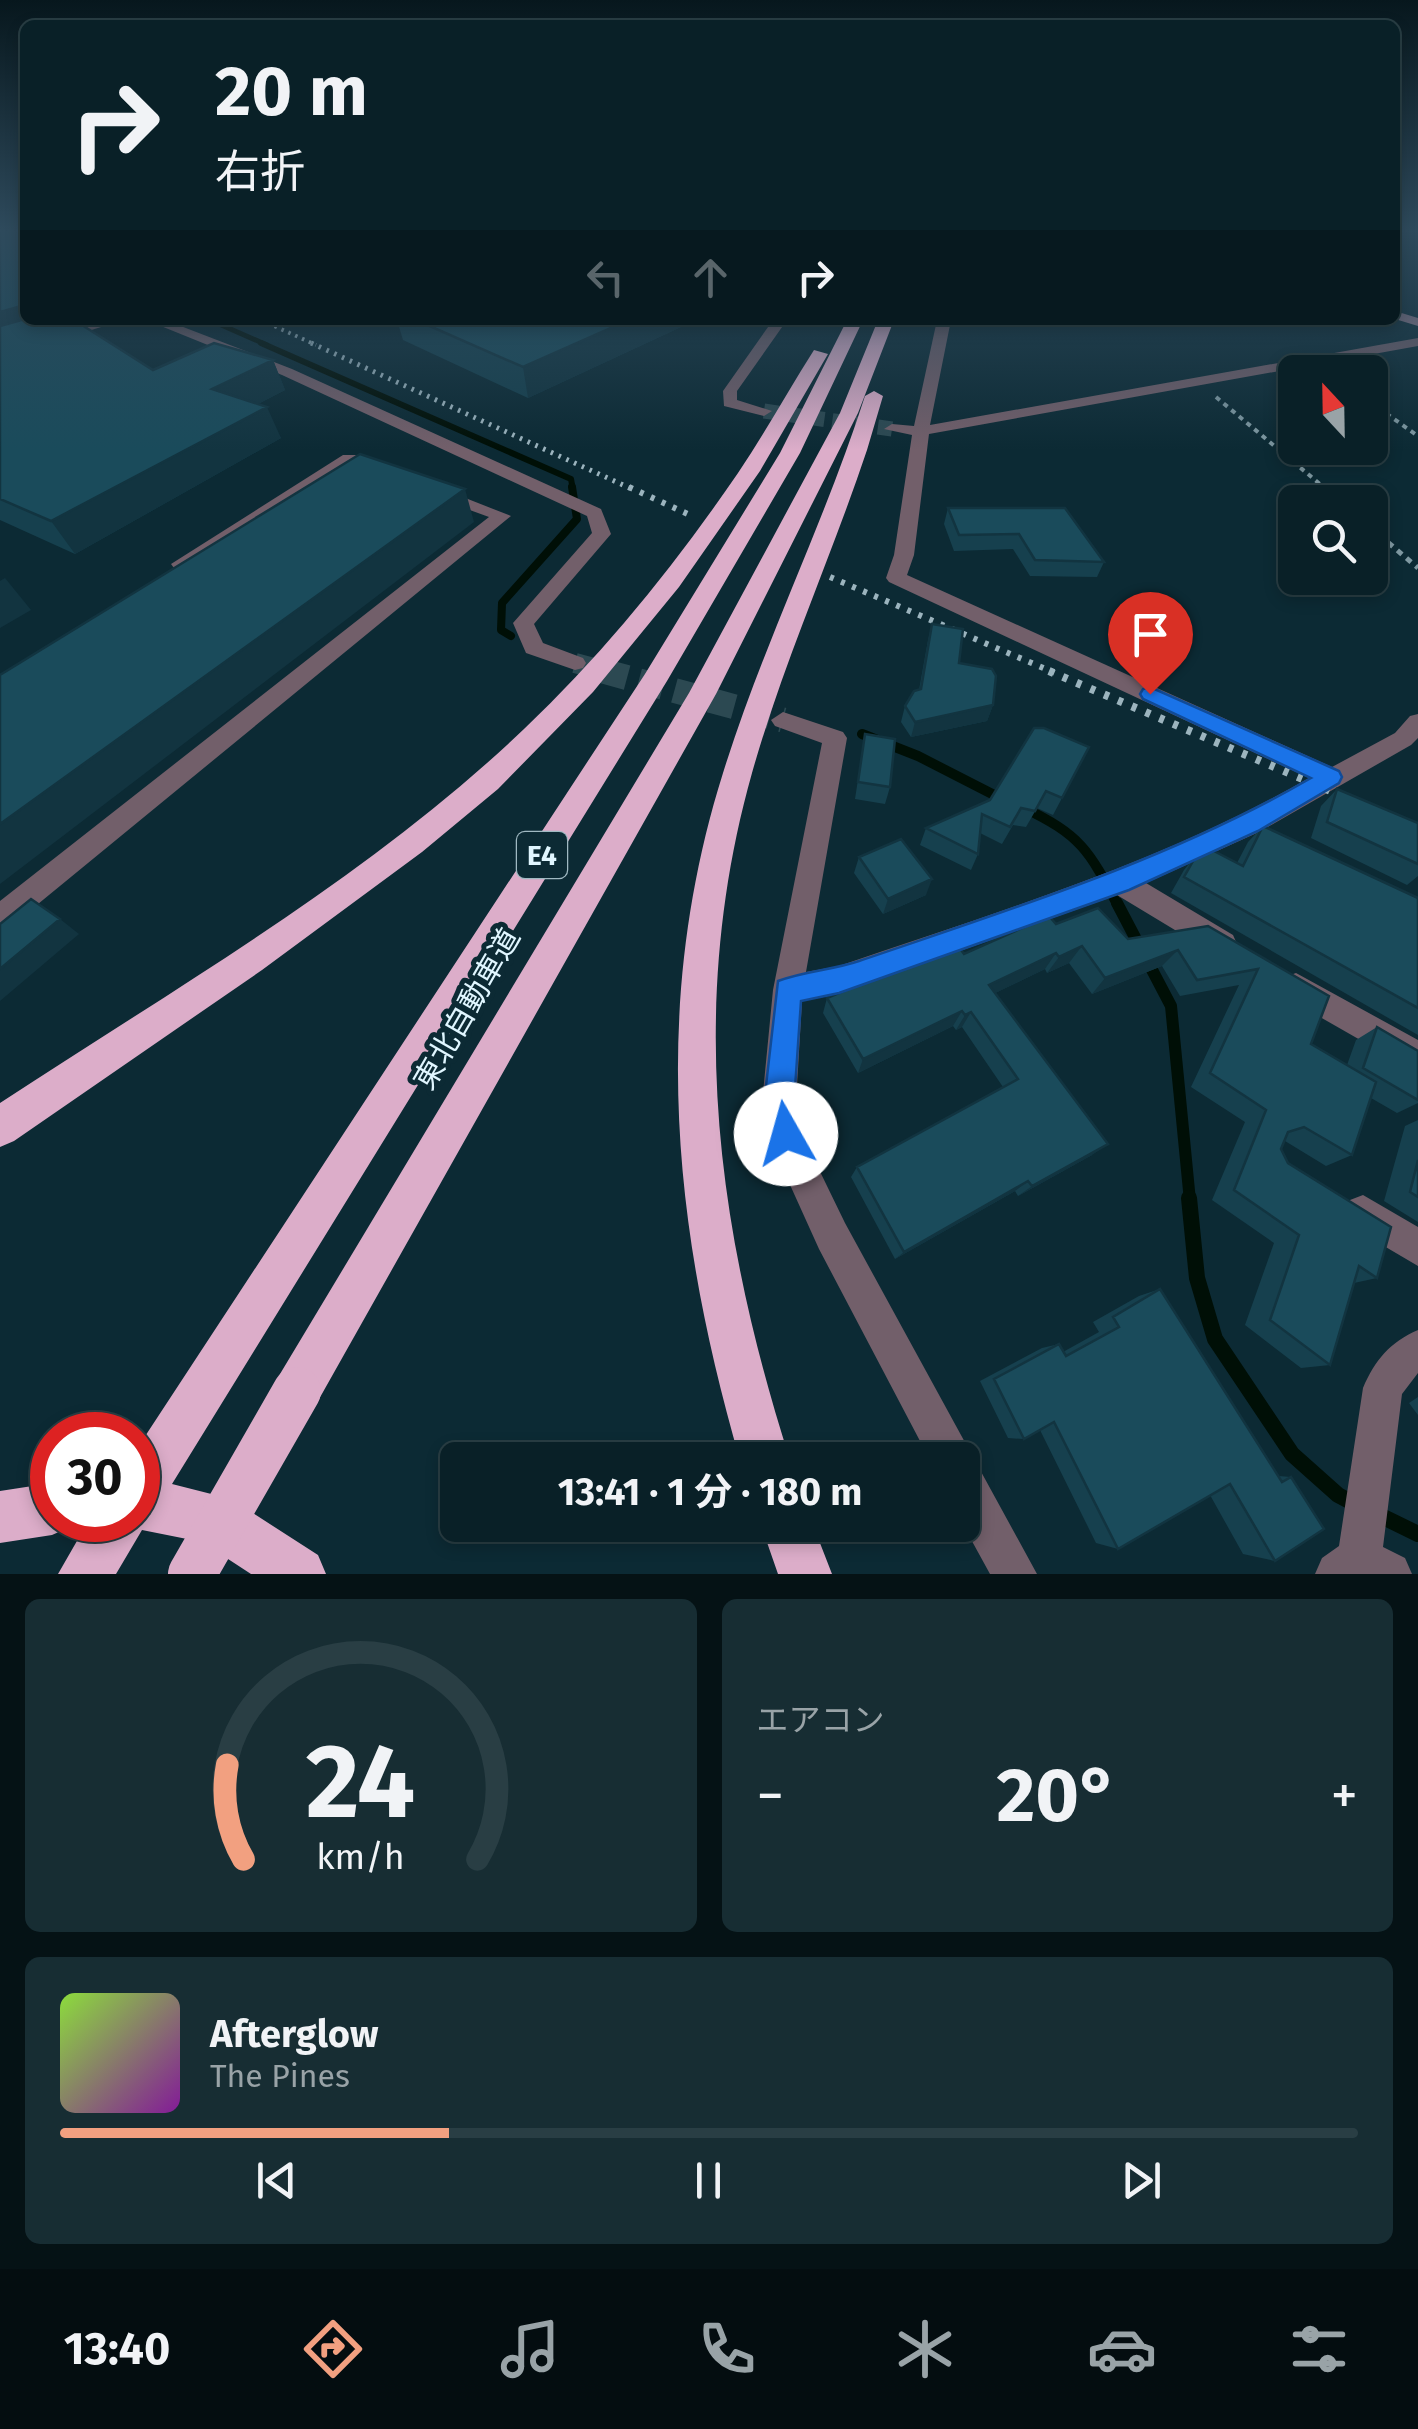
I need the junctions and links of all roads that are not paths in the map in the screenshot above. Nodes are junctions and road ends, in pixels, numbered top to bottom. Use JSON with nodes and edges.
{"nodes":[{"id":1,"x":100,"y":325,"type":"edge"},
{"id":2,"x":167,"y":325,"type":"edge"},
{"id":3,"x":776,"y":325,"type":"edge"},
{"id":4,"x":847,"y":325,"type":"edge"},
{"id":5,"x":850,"y":325,"type":"edge"},
{"id":6,"x":886,"y":325,"type":"edge"},
{"id":7,"x":888,"y":325,"type":"edge"},
{"id":8,"x":943,"y":325,"type":"edge"},
{"id":9,"x":1418,"y":342,"type":"edge"},
{"id":10,"x":0,"y":354,"type":"edge"},
{"id":11,"x":764,"y":411,"type":"tunnel mouth"},
{"id":12,"x":892,"y":429,"type":"tunnel mouth"},
{"id":13,"x":921,"y":430,"type":"junction"},
{"id":14,"x":166,"y":573,"type":"edge"},
{"id":15,"x":575,"y":663,"type":"tunnel mouth"},
{"id":16,"x":782,"y":720,"type":"tunnel mouth"},
{"id":17,"x":1418,"y":722,"type":"edge"},
{"id":18,"x":1331,"y":777,"type":"junction"},
{"id":19,"x":1250,"y":825,"type":"junction"},
{"id":20,"x":1283,"y":841,"type":"edge"},
{"id":21,"x":1120,"y":882,"type":"junction"},
{"id":22,"x":0,"y":918,"type":"edge"},
{"id":23,"x":788,"y":990,"type":"junction"},
{"id":24,"x":1418,"y":1057,"type":"edge"},
{"id":25,"x":0,"y":1127,"type":"edge"},
{"id":26,"x":1341,"y":1198,"type":"edge"},
{"id":27,"x":1418,"y":1248,"type":"edge"},
{"id":28,"x":1418,"y":1350,"type":"edge"},
{"id":29,"x":760,"y":1442,"type":"edge"},
{"id":30,"x":943,"y":1442,"type":"edge"},
{"id":31,"x":160,"y":1457,"type":"edge"},
{"id":32,"x":160,"y":1507,"type":"edge"},
{"id":33,"x":980,"y":1511,"type":"edge"},
{"id":34,"x":30,"y":1512,"type":"edge"},
{"id":35,"x":0,"y":1517,"type":"edge"},
{"id":36,"x":106,"y":1542,"type":"edge"},
{"id":37,"x":793,"y":1542,"type":"edge"},
{"id":38,"x":1362,"y":1569,"type":"edge"},
{"id":39,"x":85,"y":1574,"type":"edge"},
{"id":40,"x":192,"y":1574,"type":"edge"},
{"id":41,"x":300,"y":1574,"type":"edge"},
{"id":42,"x":805,"y":1574,"type":"edge"},
{"id":43,"x":1014,"y":1574,"type":"edge"}],
"edges":[{"from":1,"to":10,"type":"street"},
{"from":2,"to":15,"type":"street"},
{"from":3,"to":11,"type":"street"},
{"from":4,"to":25,"type":"highway"},
{"from":5,"to":31,"type":"highway","name":"東北自動車道","number":"E4"},
{"from":6,"to":40,"type":"highway","name":"東北自動車道","number":"E4","bridge":true},
{"from":7,"to":29,"type":"highway"},
{"from":8,"to":13,"type":"street"},
{"from":9,"to":13,"type":"street"},
{"from":12,"to":13,"type":"street"},
{"from":13,"to":18,"type":"street"},
{"from":14,"to":22,"type":"street"},
{"from":16,"to":23,"type":"street"},
{"from":17,"to":18,"type":"street"},
{"from":18,"to":19,"type":"street"},
{"from":19,"to":20,"type":"street"},
{"from":19,"to":21,"type":"street"},
{"from":21,"to":23,"type":"street"},
{"from":21,"to":24,"type":"street"},
{"from":23,"to":30,"type":"street"},
{"from":26,"to":27,"type":"street"},
{"from":28,"to":38,"type":"street"},
{"from":32,"to":41,"type":"highway"},
{"from":33,"to":43,"type":"street"},
{"from":34,"to":35,"type":"highway"},
{"from":36,"to":39,"type":"highway"},
{"from":37,"to":42,"type":"highway"}]}
